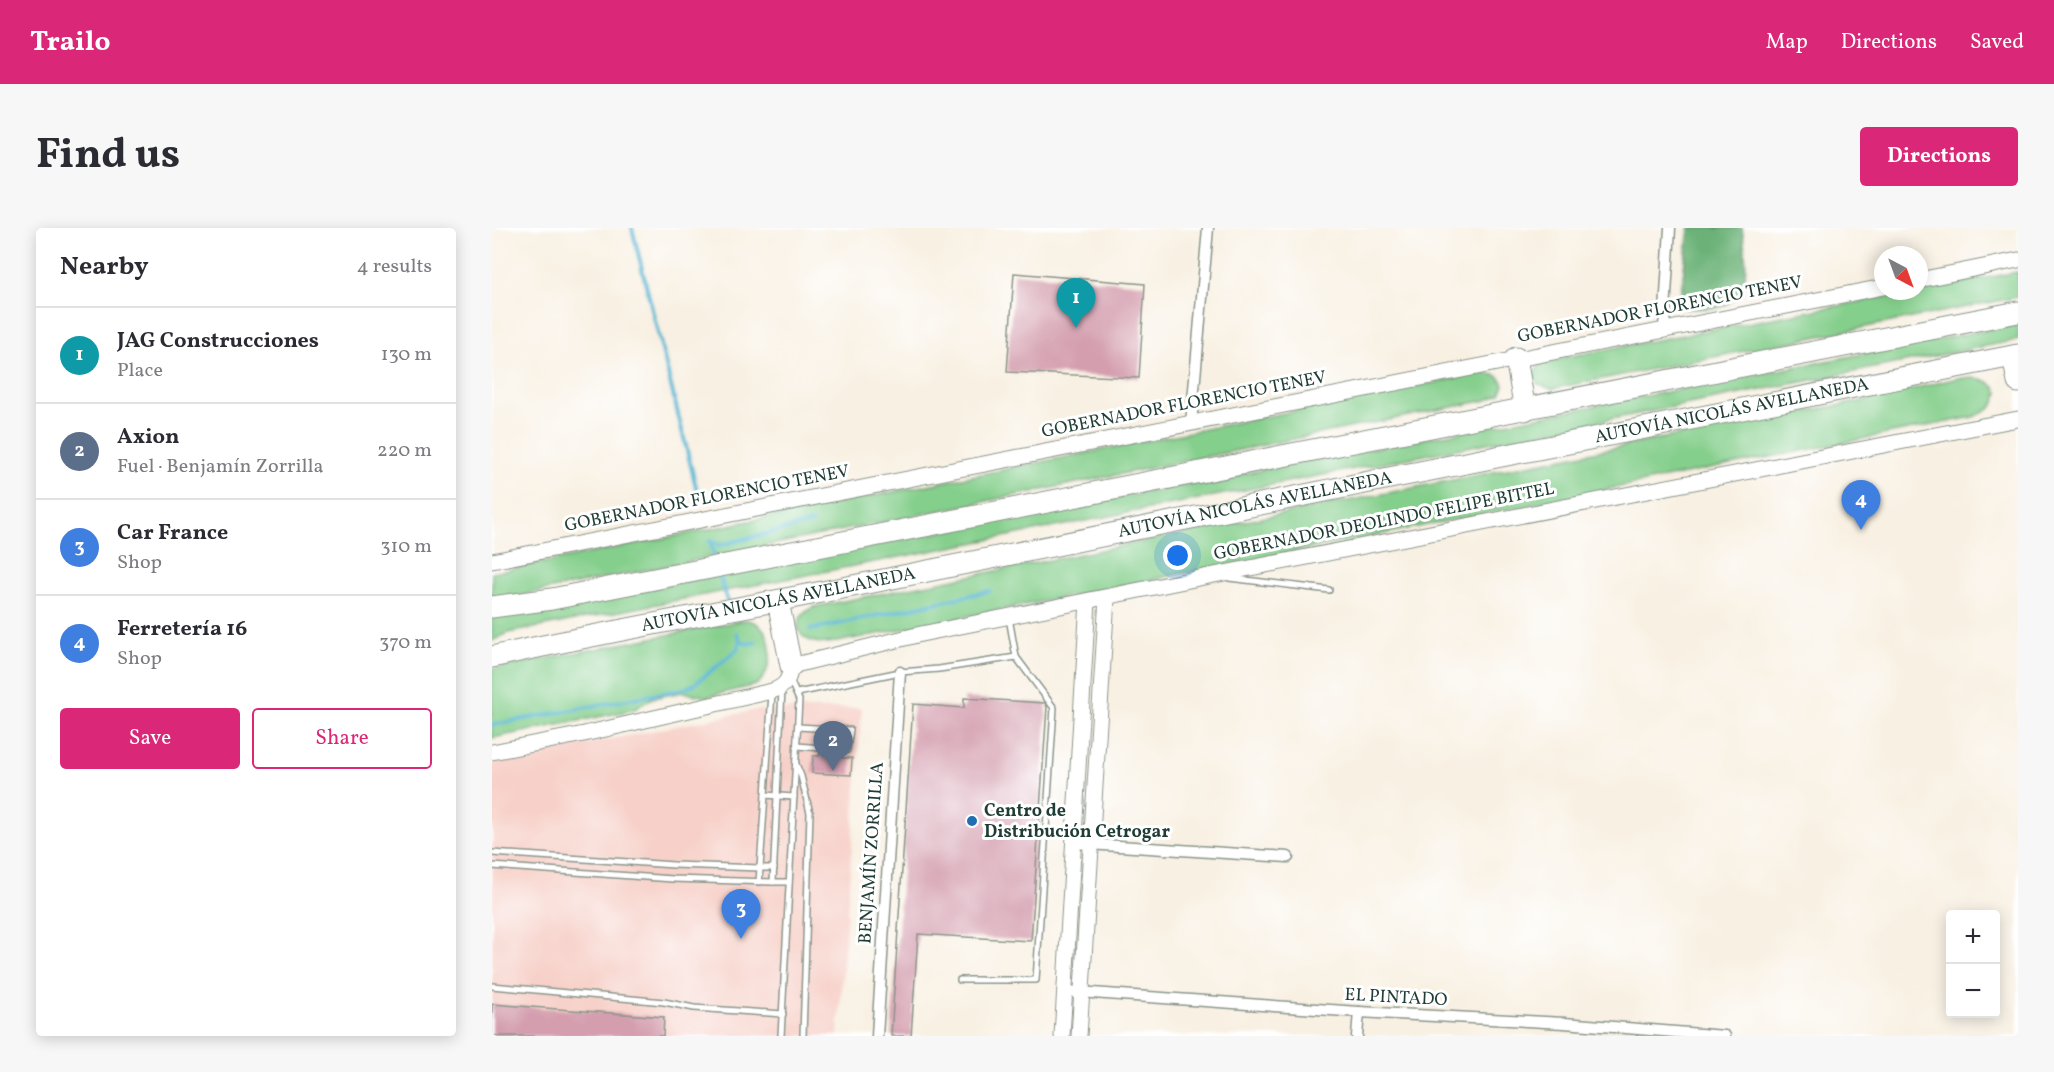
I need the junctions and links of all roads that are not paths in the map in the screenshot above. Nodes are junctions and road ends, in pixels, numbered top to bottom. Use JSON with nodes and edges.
{"nodes":[{"id":1,"x":1208,"y":228,"type":"edge"},
{"id":2,"x":1670,"y":228,"type":"edge"},
{"id":3,"x":2018,"y":260,"type":"edge"},
{"id":4,"x":1928,"y":278,"type":"edge"},
{"id":5,"x":1874,"y":289,"type":"edge"},
{"id":6,"x":2018,"y":312,"type":"edge"},
{"id":7,"x":1664,"y":329,"type":"junction"},
{"id":8,"x":2016,"y":355,"type":"edge"},
{"id":9,"x":1516,"y":358,"type":"junction"},
{"id":10,"x":2018,"y":382,"type":"edge"},
{"id":11,"x":1525,"y":410,"type":"junction"},
{"id":12,"x":2018,"y":419,"type":"edge"},
{"id":13,"x":1191,"y":424,"type":"junction"},
{"id":14,"x":492,"y":561,"type":"edge"},
{"id":15,"x":1209,"y":576,"type":"junction"},
{"id":16,"x":1329,"y":590,"type":"dead end"},
{"id":17,"x":1107,"y":598,"type":"junction"},
{"id":18,"x":778,"y":601,"type":"junction"},
{"id":19,"x":1088,"y":601,"type":"junction"},
{"id":20,"x":492,"y":607,"type":"edge"},
{"id":21,"x":1009,"y":617,"type":"junction"},
{"id":22,"x":492,"y":657,"type":"edge"},
{"id":23,"x":1016,"y":657,"type":"junction"},
{"id":24,"x":900,"y":672,"type":"junction"},
{"id":25,"x":787,"y":683,"type":"junction"},
{"id":26,"x":798,"y":727,"type":"junction"},
{"id":27,"x":797,"y":746,"type":"junction"},
{"id":28,"x":492,"y":752,"type":"edge"},
{"id":29,"x":796,"y":764,"type":"junction"},
{"id":30,"x":765,"y":795,"type":"junction"},
{"id":31,"x":778,"y":795,"type":"junction"},
{"id":32,"x":794,"y":797,"type":"junction"},
{"id":33,"x":1073,"y":843,"type":"junction"},
{"id":34,"x":1092,"y":845,"type":"junction"},
{"id":35,"x":492,"y":853,"type":"edge"},
{"id":36,"x":519,"y":855,"type":"junction"},
{"id":37,"x":550,"y":857,"type":"junction"},
{"id":38,"x":1288,"y":857,"type":"dead end"},
{"id":39,"x":583,"y":859,"type":"junction"},
{"id":40,"x":614,"y":861,"type":"junction"},
{"id":41,"x":643,"y":863,"type":"junction"},
{"id":42,"x":674,"y":865,"type":"junction"},
{"id":43,"x":492,"y":866,"type":"edge"},
{"id":44,"x":518,"y":868,"type":"junction"},
{"id":45,"x":760,"y":868,"type":"junction"},
{"id":46,"x":774,"y":868,"type":"junction"},
{"id":47,"x":549,"y":870,"type":"junction"},
{"id":48,"x":582,"y":872,"type":"junction"},
{"id":49,"x":612,"y":874,"type":"junction"},
{"id":50,"x":642,"y":876,"type":"junction"},
{"id":51,"x":673,"y":879,"type":"junction"},
{"id":52,"x":759,"y":882,"type":"junction"},
{"id":53,"x":773,"y":882,"type":"junction"},
{"id":54,"x":789,"y":882,"type":"junction"},
{"id":55,"x":960,"y":980,"type":"dead end"},
{"id":56,"x":492,"y":986,"type":"edge"},
{"id":57,"x":1065,"y":991,"type":"junction"},
{"id":58,"x":1082,"y":992,"type":"junction"},
{"id":59,"x":1359,"y":1012,"type":"junction"},
{"id":60,"x":783,"y":1014,"type":"junction"},
{"id":61,"x":1564,"y":1023,"type":"junction"},
{"id":62,"x":781,"y":1036,"type":"edge"},
{"id":63,"x":803,"y":1036,"type":"edge"},
{"id":64,"x":877,"y":1036,"type":"edge"},
{"id":65,"x":1062,"y":1036,"type":"edge"},
{"id":66,"x":1079,"y":1036,"type":"edge"},
{"id":67,"x":1357,"y":1036,"type":"edge"},
{"id":68,"x":1563,"y":1036,"type":"edge"},
{"id":69,"x":1725,"y":1036,"type":"edge"}],
"edges":[{"from":1,"to":13,"type":"street"},
{"from":2,"to":7,"type":"street"},
{"from":3,"to":4,"type":"street"},
{"from":5,"to":7,"type":"street","name":"GOBERNADOR FLORENCIO TENEV"},
{"from":6,"to":11,"type":"highway"},
{"from":7,"to":9,"type":"street","name":"GOBERNADOR FLORENCIO TENEV"},
{"from":8,"to":10,"type":"highway"},
{"from":8,"to":18,"type":"highway","name":"AUTOVÍA NICOLÁS AVELLANEDA"},
{"from":9,"to":11,"type":"highway"},
{"from":9,"to":13,"type":"street","name":"GOBERNADOR FLORENCIO TENEV"},
{"from":11,"to":20,"type":"highway"},
{"from":12,"to":15,"type":"street","name":"GOBERNADOR DEOLINDO FELIPE BITTEL"},
{"from":13,"to":14,"type":"street","name":"GOBERNADOR FLORENCIO TENEV"},
{"from":15,"to":16,"type":"lane"},
{"from":15,"to":17,"type":"street","name":"GOBERNADOR DEOLINDO FELIPE BITTEL"},
{"from":17,"to":19,"type":"street","name":"GOBERNADOR DEOLINDO FELIPE BITTEL"},
{"from":17,"to":34,"type":"street"},
{"from":18,"to":22,"type":"highway","name":"AUTOVÍA NICOLÁS AVELLANEDA"},
{"from":18,"to":25,"type":"highway"},
{"from":19,"to":21,"type":"street","name":"GOBERNADOR DEOLINDO FELIPE BITTEL"},
{"from":19,"to":33,"type":"street"},
{"from":21,"to":23,"type":"lane"},
{"from":21,"to":25,"type":"street","name":"GOBERNADOR DEOLINDO FELIPE BITTEL"},
{"from":23,"to":24,"type":"lane"},
{"from":23,"to":55,"type":"lane"},
{"from":24,"to":25,"type":"lane"},
{"from":24,"to":64,"type":"street","name":"BENJAMÍN ZORRILLA"},
{"from":25,"to":26,"type":"lane"},
{"from":25,"to":28,"type":"street","name":"GOBERNADOR DEOLINDO FELIPE BITTEL"},
{"from":25,"to":30,"type":"lane"},
{"from":25,"to":31,"type":"lane"},
{"from":26,"to":27,"type":"lane"},
{"from":26,"to":27,"type":"lane"},
{"from":27,"to":29,"type":"lane"},
{"from":29,"to":32,"type":"lane"},
{"from":29,"to":63,"type":"lane"},
{"from":30,"to":31,"type":"lane"},
{"from":30,"to":45,"type":"lane"},
{"from":31,"to":32,"type":"lane"},
{"from":31,"to":46,"type":"lane"},
{"from":32,"to":54,"type":"lane"},
{"from":33,"to":34,"type":"street"},
{"from":33,"to":57,"type":"street"},
{"from":34,"to":38,"type":"street"},
{"from":34,"to":58,"type":"street"},
{"from":35,"to":36,"type":"lane"},
{"from":36,"to":37,"type":"lane"},
{"from":36,"to":44,"type":"lane"},
{"from":37,"to":39,"type":"lane"},
{"from":37,"to":47,"type":"lane"},
{"from":39,"to":40,"type":"lane"},
{"from":39,"to":48,"type":"lane"},
{"from":40,"to":41,"type":"lane"},
{"from":40,"to":49,"type":"lane"},
{"from":41,"to":42,"type":"lane"},
{"from":41,"to":50,"type":"lane"},
{"from":42,"to":45,"type":"lane"},
{"from":42,"to":51,"type":"lane"},
{"from":43,"to":44,"type":"lane"},
{"from":44,"to":47,"type":"lane"},
{"from":45,"to":46,"type":"lane"},
{"from":45,"to":52,"type":"lane"},
{"from":46,"to":53,"type":"lane"},
{"from":47,"to":48,"type":"lane"},
{"from":48,"to":49,"type":"lane"},
{"from":49,"to":50,"type":"lane"},
{"from":50,"to":51,"type":"lane"},
{"from":51,"to":52,"type":"lane"},
{"from":52,"to":53,"type":"lane"},
{"from":53,"to":54,"type":"lane"},
{"from":54,"to":60,"type":"lane"},
{"from":56,"to":60,"type":"lane"},
{"from":57,"to":58,"type":"street","name":"EL PINTADO"},
{"from":57,"to":65,"type":"street"},
{"from":58,"to":59,"type":"street","name":"EL PINTADO"},
{"from":58,"to":66,"type":"street"},
{"from":59,"to":61,"type":"street","name":"EL PINTADO"},
{"from":59,"to":67,"type":"street"},
{"from":60,"to":62,"type":"lane"},
{"from":61,"to":68,"type":"street"},
{"from":61,"to":69,"type":"street","name":"EL PINTADO"}]}
